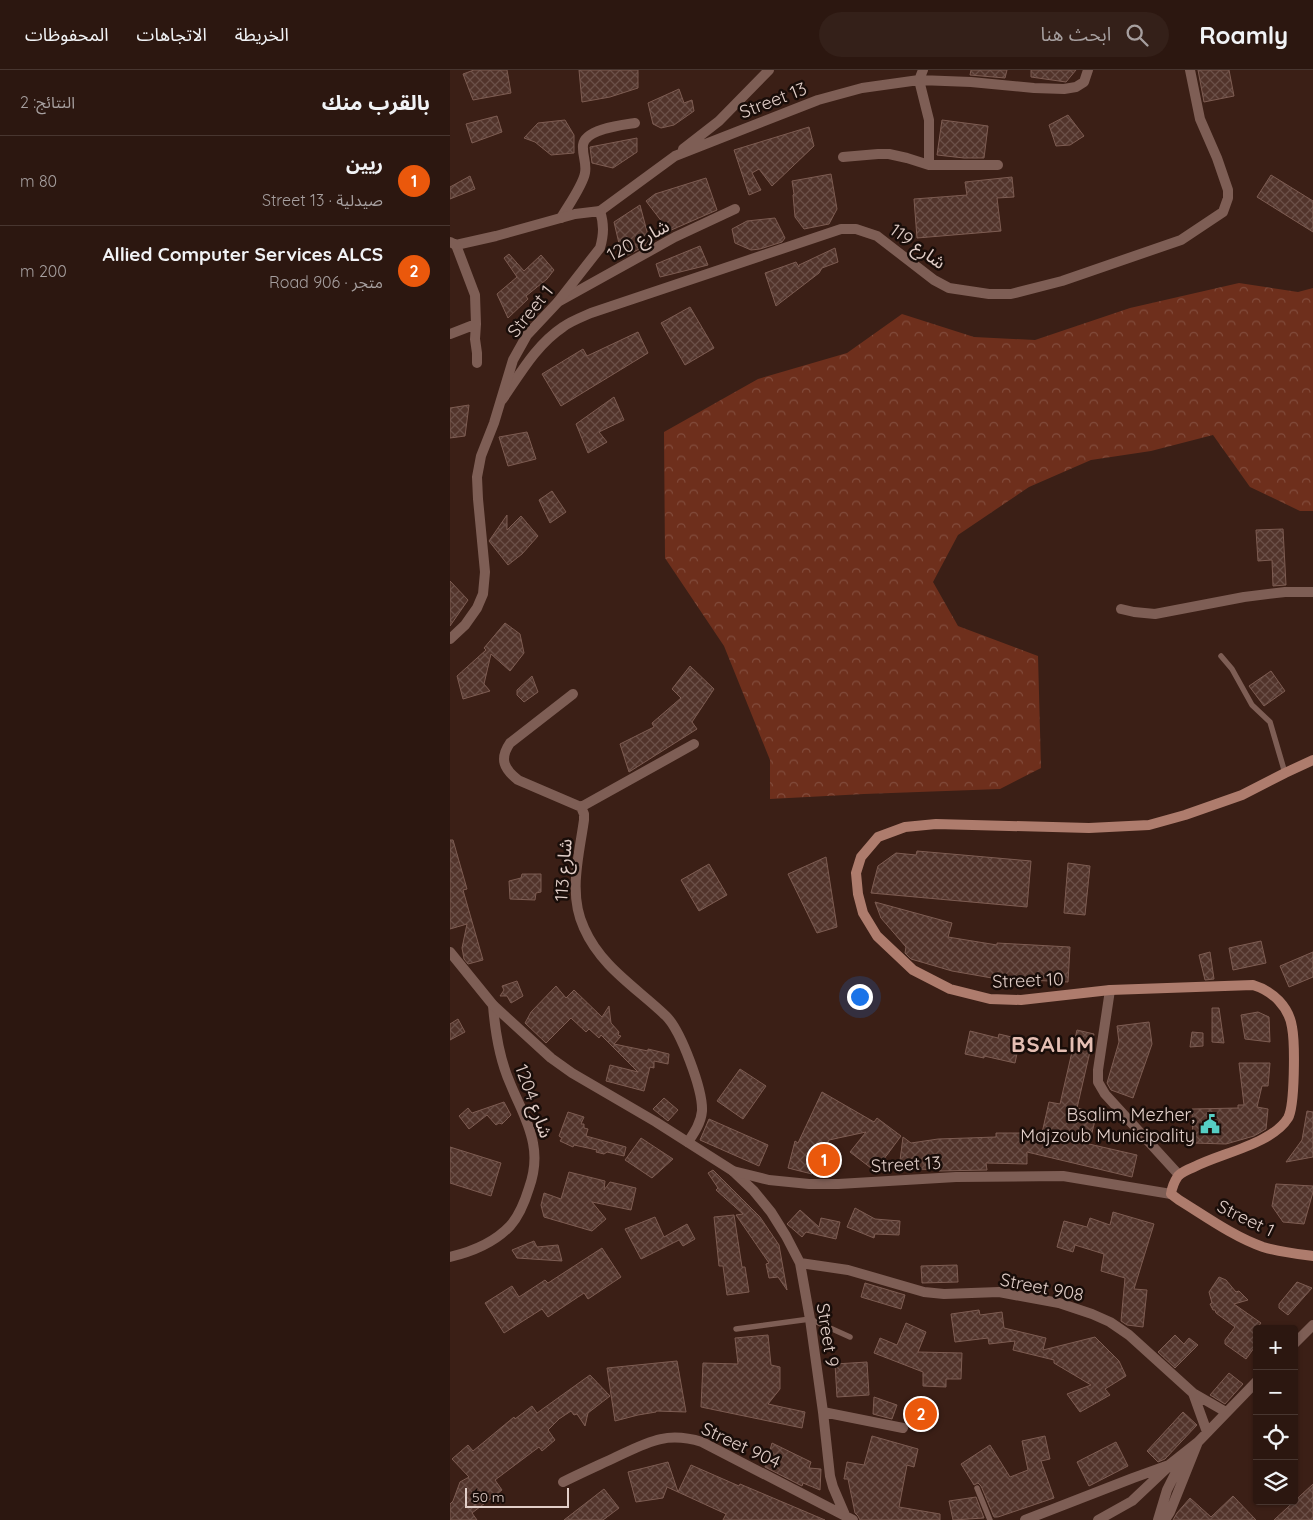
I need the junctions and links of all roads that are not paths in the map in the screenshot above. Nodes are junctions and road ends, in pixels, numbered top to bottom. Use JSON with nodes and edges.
{"nodes":[{"id":1,"x":769,"y":70,"type":"edge"},
{"id":2,"x":1088,"y":70,"type":"edge"},
{"id":3,"x":1190,"y":70,"type":"edge"},
{"id":4,"x":921,"y":75,"type":"edge"},
{"id":5,"x":635,"y":123,"type":"dead end"},
{"id":6,"x":674,"y":156,"type":"junction"},
{"id":7,"x":842,"y":157,"type":"dead end"},
{"id":8,"x":929,"y":165,"type":"junction"},
{"id":9,"x":998,"y":165,"type":"dead end"},
{"id":10,"x":735,"y":209,"type":"dead end"},
{"id":11,"x":600,"y":211,"type":"junction"},
{"id":12,"x":561,"y":218,"type":"junction"},
{"id":13,"x":453,"y":244,"type":"edge"},
{"id":14,"x":557,"y":302,"type":"junction"},
{"id":15,"x":476,"y":324,"type":"junction"},
{"id":16,"x":450,"y":334,"type":"edge"},
{"id":17,"x":477,"y":363,"type":"dead end"},
{"id":18,"x":500,"y":402,"type":"junction"},
{"id":19,"x":1313,"y":592,"type":"edge"},
{"id":20,"x":1121,"y":609,"type":"dead end"},
{"id":21,"x":450,"y":639,"type":"edge"},
{"id":22,"x":1221,"y":656,"type":"dead end"},
{"id":23,"x":573,"y":694,"type":"dead end"},
{"id":24,"x":694,"y":744,"type":"dead end"},
{"id":25,"x":1313,"y":760,"type":"edge"},
{"id":26,"x":1284,"y":773,"type":"junction"},
{"id":27,"x":581,"y":807,"type":"junction"},
{"id":28,"x":450,"y":952,"type":"edge"},
{"id":29,"x":1110,"y":990,"type":"junction"},
{"id":30,"x":493,"y":1005,"type":"junction"},
{"id":31,"x":688,"y":1142,"type":"junction"},
{"id":32,"x":733,"y":1171,"type":"junction"},
{"id":33,"x":1179,"y":1175,"type":"junction"},
{"id":34,"x":1171,"y":1194,"type":"junction"},
{"id":35,"x":1313,"y":1256,"type":"edge"},
{"id":36,"x":451,"y":1260,"type":"edge"},
{"id":37,"x":800,"y":1262,"type":"junction"},
{"id":38,"x":810,"y":1318,"type":"junction"},
{"id":39,"x":1313,"y":1325,"type":"edge"},
{"id":40,"x":736,"y":1330,"type":"dead end"},
{"id":41,"x":850,"y":1337,"type":"dead end"},
{"id":42,"x":1298,"y":1340,"type":"edge"},
{"id":43,"x":1253,"y":1386,"type":"edge"},
{"id":44,"x":1193,"y":1393,"type":"junction"},
{"id":45,"x":823,"y":1412,"type":"junction"},
{"id":46,"x":1226,"y":1412,"type":"junction"},
{"id":47,"x":903,"y":1428,"type":"dead end"},
{"id":48,"x":1207,"y":1432,"type":"junction"},
{"id":49,"x":1198,"y":1442,"type":"junction"},
{"id":50,"x":1187,"y":1451,"type":"junction"},
{"id":51,"x":1169,"y":1465,"type":"junction"},
{"id":52,"x":563,"y":1482,"type":"dead end"},
{"id":53,"x":977,"y":1488,"type":"dead end"},
{"id":54,"x":849,"y":1518,"type":"edge"},
{"id":55,"x":990,"y":1520,"type":"edge"},
{"id":56,"x":1025,"y":1520,"type":"edge"},
{"id":57,"x":1098,"y":1520,"type":"edge"},
{"id":58,"x":1158,"y":1520,"type":"edge"},
{"id":59,"x":1165,"y":1520,"type":"edge"}],
"edges":[{"from":1,"to":6,"type":"street"},
{"from":2,"to":4,"type":"street","name":"Street 13"},
{"from":3,"to":18,"type":"street","name":"شارع 119"},
{"from":4,"to":6,"type":"street","name":"Street 13"},
{"from":4,"to":8,"type":"street"},
{"from":5,"to":12,"type":"street"},
{"from":6,"to":11,"type":"street","name":"Street 13"},
{"from":7,"to":8,"type":"street"},
{"from":8,"to":9,"type":"street"},
{"from":10,"to":14,"type":"street","name":"شارع 120"},
{"from":11,"to":12,"type":"street"},
{"from":11,"to":14,"type":"street","name":"Street 1"},
{"from":12,"to":13,"type":"street"},
{"from":13,"to":15,"type":"street"},
{"from":14,"to":18,"type":"street","name":"Street 1"},
{"from":15,"to":16,"type":"street"},
{"from":15,"to":17,"type":"street"},
{"from":18,"to":21,"type":"street","name":"Street 1"},
{"from":19,"to":20,"type":"street"},
{"from":22,"to":26,"type":"lane"},
{"from":23,"to":27,"type":"street"},
{"from":24,"to":27,"type":"street"},
{"from":25,"to":26,"type":"main road","name":"Street 10"},
{"from":26,"to":29,"type":"main road","name":"Street 10"},
{"from":27,"to":31,"type":"street","name":"شارع 113"},
{"from":28,"to":30,"type":"street","name":"Street 13"},
{"from":29,"to":33,"type":"street"},
{"from":29,"to":33,"type":"main road","name":"Street 10"},
{"from":30,"to":31,"type":"street","name":"Street 13"},
{"from":30,"to":36,"type":"street","name":"شارع 1204"},
{"from":31,"to":32,"type":"street","name":"Street 13"},
{"from":32,"to":34,"type":"street","name":"Street 13"},
{"from":32,"to":37,"type":"street","name":"Street 9"},
{"from":33,"to":34,"type":"main road"},
{"from":34,"to":35,"type":"main road","name":"Street 1"},
{"from":37,"to":38,"type":"street","name":"Street 9"},
{"from":37,"to":44,"type":"street","name":"Street 908"},
{"from":38,"to":40,"type":"lane"},
{"from":38,"to":41,"type":"lane"},
{"from":38,"to":45,"type":"street","name":"Street 9"},
{"from":39,"to":42,"type":"street"},
{"from":43,"to":46,"type":"street"},
{"from":44,"to":46,"type":"street","name":"Street 908"},
{"from":44,"to":48,"type":"street","name":"Street 908"},
{"from":45,"to":47,"type":"street"},
{"from":45,"to":54,"type":"street","name":"Street 9"},
{"from":46,"to":48,"type":"street"},
{"from":48,"to":49,"type":"street"},
{"from":49,"to":50,"type":"street"},
{"from":49,"to":59,"type":"street"},
{"from":50,"to":51,"type":"street"},
{"from":50,"to":58,"type":"street"},
{"from":51,"to":56,"type":"street"},
{"from":51,"to":57,"type":"street"},
{"from":52,"to":54,"type":"street","name":"Street 904"},
{"from":53,"to":55,"type":"lane"}]}
